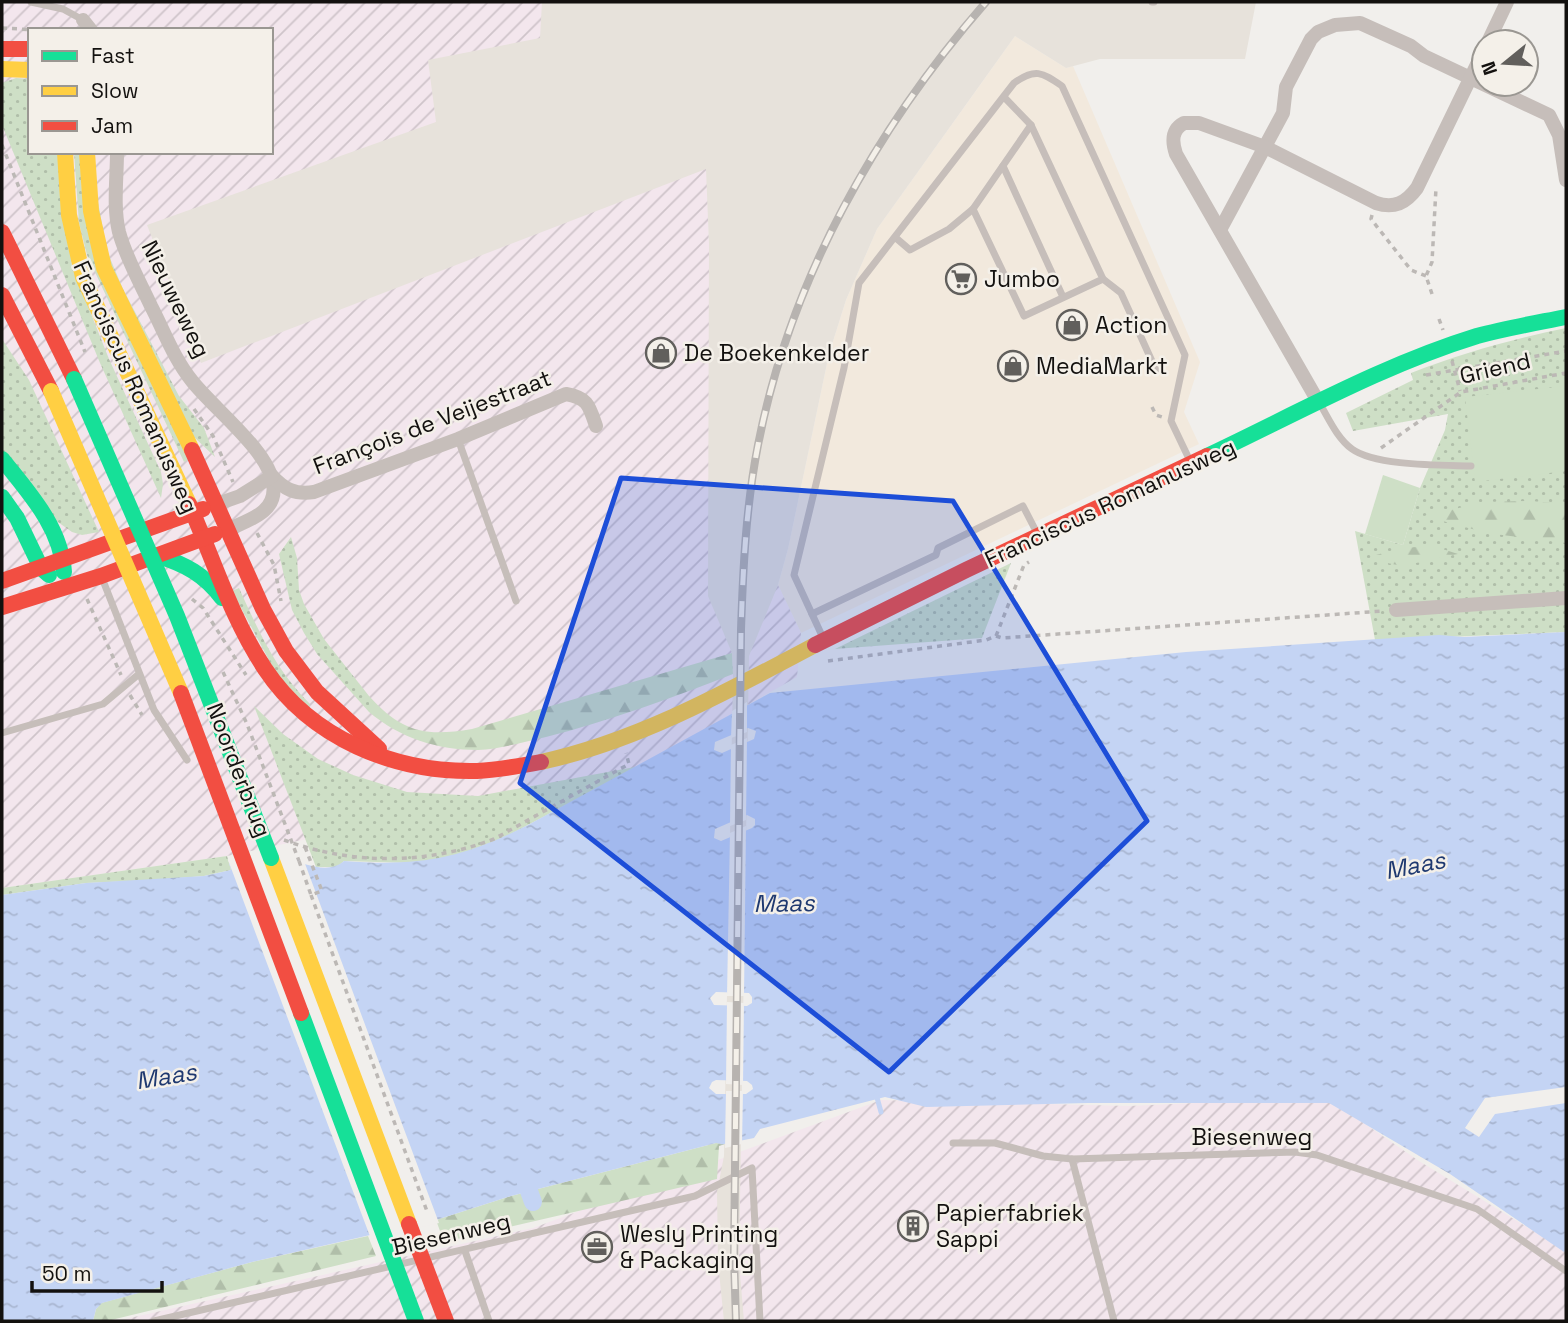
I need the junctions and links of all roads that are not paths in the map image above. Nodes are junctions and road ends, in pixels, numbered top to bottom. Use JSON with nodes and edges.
{"nodes":[{"id":1,"x":31,"y":2,"type":"edge"},
{"id":2,"x":1507,"y":2,"type":"edge"},
{"id":3,"x":87,"y":25,"type":"edge"},
{"id":4,"x":1495,"y":28,"type":"edge"},
{"id":5,"x":2,"y":49,"type":"edge"},
{"id":6,"x":28,"y":49,"type":"edge"},
{"id":7,"x":2,"y":69,"type":"edge"},
{"id":8,"x":28,"y":70,"type":"edge"},
{"id":9,"x":1470,"y":78,"type":"edge"},
{"id":10,"x":1470,"y":80,"type":"edge"},
{"id":11,"x":1004,"y":97,"type":"junction"},
{"id":12,"x":1512,"y":98,"type":"edge"},
{"id":13,"x":1031,"y":125,"type":"junction"},
{"id":14,"x":1265,"y":147,"type":"junction"},
{"id":15,"x":65,"y":154,"type":"edge"},
{"id":16,"x":87,"y":154,"type":"edge"},
{"id":17,"x":117,"y":154,"type":"edge"},
{"id":18,"x":1003,"y":166,"type":"junction"},
{"id":19,"x":1566,"y":180,"type":"edge"},
{"id":20,"x":973,"y":209,"type":"junction"},
{"id":21,"x":1220,"y":230,"type":"junction"},
{"id":22,"x":2,"y":232,"type":"edge"},
{"id":23,"x":896,"y":238,"type":"junction"},
{"id":24,"x":1103,"y":279,"type":"junction"},
{"id":25,"x":2,"y":295,"type":"edge"},
{"id":26,"x":1063,"y":297,"type":"junction"},
{"id":27,"x":1566,"y":317,"type":"edge"},
{"id":28,"x":1156,"y":370,"type":"dead end"},
{"id":29,"x":1319,"y":403,"type":"junction"},
{"id":30,"x":596,"y":426,"type":"dead end"},
{"id":31,"x":458,"y":439,"type":"junction"},
{"id":32,"x":2,"y":459,"type":"edge"},
{"id":33,"x":1192,"y":464,"type":"junction"},
{"id":34,"x":1471,"y":466,"type":"dead end"},
{"id":35,"x":271,"y":476,"type":"junction"},
{"id":36,"x":2,"y":497,"type":"edge"},
{"id":37,"x":217,"y":504,"type":"junction"},
{"id":38,"x":193,"y":512,"type":"junction"},
{"id":39,"x":229,"y":529,"type":"junction"},
{"id":40,"x":1039,"y":536,"type":"junction"},
{"id":41,"x":204,"y":538,"type":"junction"},
{"id":42,"x":158,"y":555,"type":"junction"},
{"id":43,"x":65,"y":560,"type":"junction"},
{"id":44,"x":41,"y":568,"type":"junction"},
{"id":45,"x":101,"y":576,"type":"junction"},
{"id":46,"x":2,"y":582,"type":"edge"},
{"id":47,"x":63,"y":587,"type":"junction"},
{"id":48,"x":1566,"y":598,"type":"edge"},
{"id":49,"x":516,"y":601,"type":"dead end"},
{"id":50,"x":2,"y":607,"type":"edge"},
{"id":51,"x":1396,"y":610,"type":"road end"},
{"id":52,"x":812,"y":614,"type":"junction"},
{"id":53,"x":238,"y":619,"type":"junction"},
{"id":54,"x":825,"y":640,"type":"junction"},
{"id":55,"x":139,"y":674,"type":"junction"},
{"id":56,"x":2,"y":733,"type":"edge"},
{"id":57,"x":389,"y":757,"type":"junction"},
{"id":58,"x":187,"y":760,"type":"dead end"},
{"id":59,"x":953,"y":1143,"type":"dead end"},
{"id":60,"x":1072,"y":1159,"type":"junction"},
{"id":61,"x":465,"y":1251,"type":"junction"},
{"id":62,"x":1566,"y":1271,"type":"edge"},
{"id":63,"x":154,"y":1321,"type":"edge"},
{"id":64,"x":416,"y":1321,"type":"edge"},
{"id":65,"x":446,"y":1321,"type":"edge"},
{"id":66,"x":489,"y":1321,"type":"edge"},
{"id":67,"x":760,"y":1321,"type":"edge"},
{"id":68,"x":1114,"y":1321,"type":"edge"}],
"edges":[{"from":1,"to":3,"type":"lane"},
{"from":2,"to":4,"type":"street"},
{"from":5,"to":6,"type":"street"},
{"from":7,"to":8,"type":"street"},
{"from":9,"to":14,"type":"street"},
{"from":10,"to":14,"type":"street"},
{"from":11,"to":13,"type":"lane"},
{"from":11,"to":23,"type":"lane"},
{"from":11,"to":33,"type":"lane"},
{"from":12,"to":19,"type":"street"},
{"from":13,"to":18,"type":"lane"},
{"from":13,"to":24,"type":"lane"},
{"from":14,"to":21,"type":"street"},
{"from":14,"to":21,"type":"street"},
{"from":15,"to":38,"type":"street","name":"Franciscus Romanusweg"},
{"from":16,"to":37,"type":"street","name":"Franciscus Romanusweg"},
{"from":17,"to":35,"type":"street","name":"Nieuweweg"},
{"from":18,"to":20,"type":"lane"},
{"from":18,"to":26,"type":"lane"},
{"from":20,"to":23,"type":"lane"},
{"from":20,"to":26,"type":"lane"},
{"from":21,"to":29,"type":"street"},
{"from":22,"to":65,"type":"street","name":"Noorderbrug","bridge":true},
{"from":23,"to":52,"type":"lane"},
{"from":24,"to":26,"type":"lane"},
{"from":24,"to":28,"type":"lane"},
{"from":25,"to":64,"type":"street","name":"Noorderbrug","bridge":true},
{"from":27,"to":29,"type":"street","name":"Franciscus Romanusweg"},
{"from":29,"to":33,"type":"street","name":"Franciscus Romanusweg"},
{"from":29,"to":34,"type":"lane"},
{"from":30,"to":31,"type":"street","name":"François de Veijestraat"},
{"from":31,"to":35,"type":"street","name":"François de Veijestraat"},
{"from":31,"to":49,"type":"lane"},
{"from":32,"to":43,"type":"street"},
{"from":33,"to":40,"type":"street","name":"Franciscus Romanusweg"},
{"from":35,"to":37,"type":"street"},
{"from":35,"to":39,"type":"street"},
{"from":36,"to":44,"type":"street"},
{"from":37,"to":38,"type":"street"},
{"from":37,"to":39,"type":"street","name":"Franciscus Romanusweg"},
{"from":38,"to":41,"type":"street","name":"Franciscus Romanusweg"},
{"from":38,"to":43,"type":"street"},
{"from":39,"to":41,"type":"street","name":"Franciscus Romanusweg"},
{"from":39,"to":57,"type":"street","name":"Franciscus Romanusweg"},
{"from":40,"to":52,"type":"lane"},
{"from":40,"to":54,"type":"street","name":"Franciscus Romanusweg"},
{"from":41,"to":42,"type":"street"},
{"from":41,"to":53,"type":"street","name":"Franciscus Romanusweg"},
{"from":42,"to":45,"type":"street"},
{"from":42,"to":53,"type":"street"},
{"from":43,"to":44,"type":"street"},
{"from":43,"to":47,"type":"street"},
{"from":44,"to":46,"type":"street"},
{"from":44,"to":47,"type":"street"},
{"from":45,"to":47,"type":"street"},
{"from":45,"to":55,"type":"lane"},
{"from":47,"to":50,"type":"street"},
{"from":48,"to":51,"type":"street"},
{"from":52,"to":54,"type":"lane"},
{"from":53,"to":57,"type":"street","name":"Franciscus Romanusweg"},
{"from":54,"to":57,"type":"street","name":"Franciscus Romanusweg"},
{"from":55,"to":56,"type":"lane"},
{"from":55,"to":58,"type":"lane"},
{"from":59,"to":60,"type":"lane","name":"Biesenweg"},
{"from":60,"to":62,"type":"lane","name":"Biesenweg"},
{"from":60,"to":68,"type":"lane"},
{"from":61,"to":63,"type":"lane","name":"Biesenweg"},
{"from":61,"to":66,"type":"lane"},
{"from":61,"to":67,"type":"lane","name":"Biesenweg"}]}
